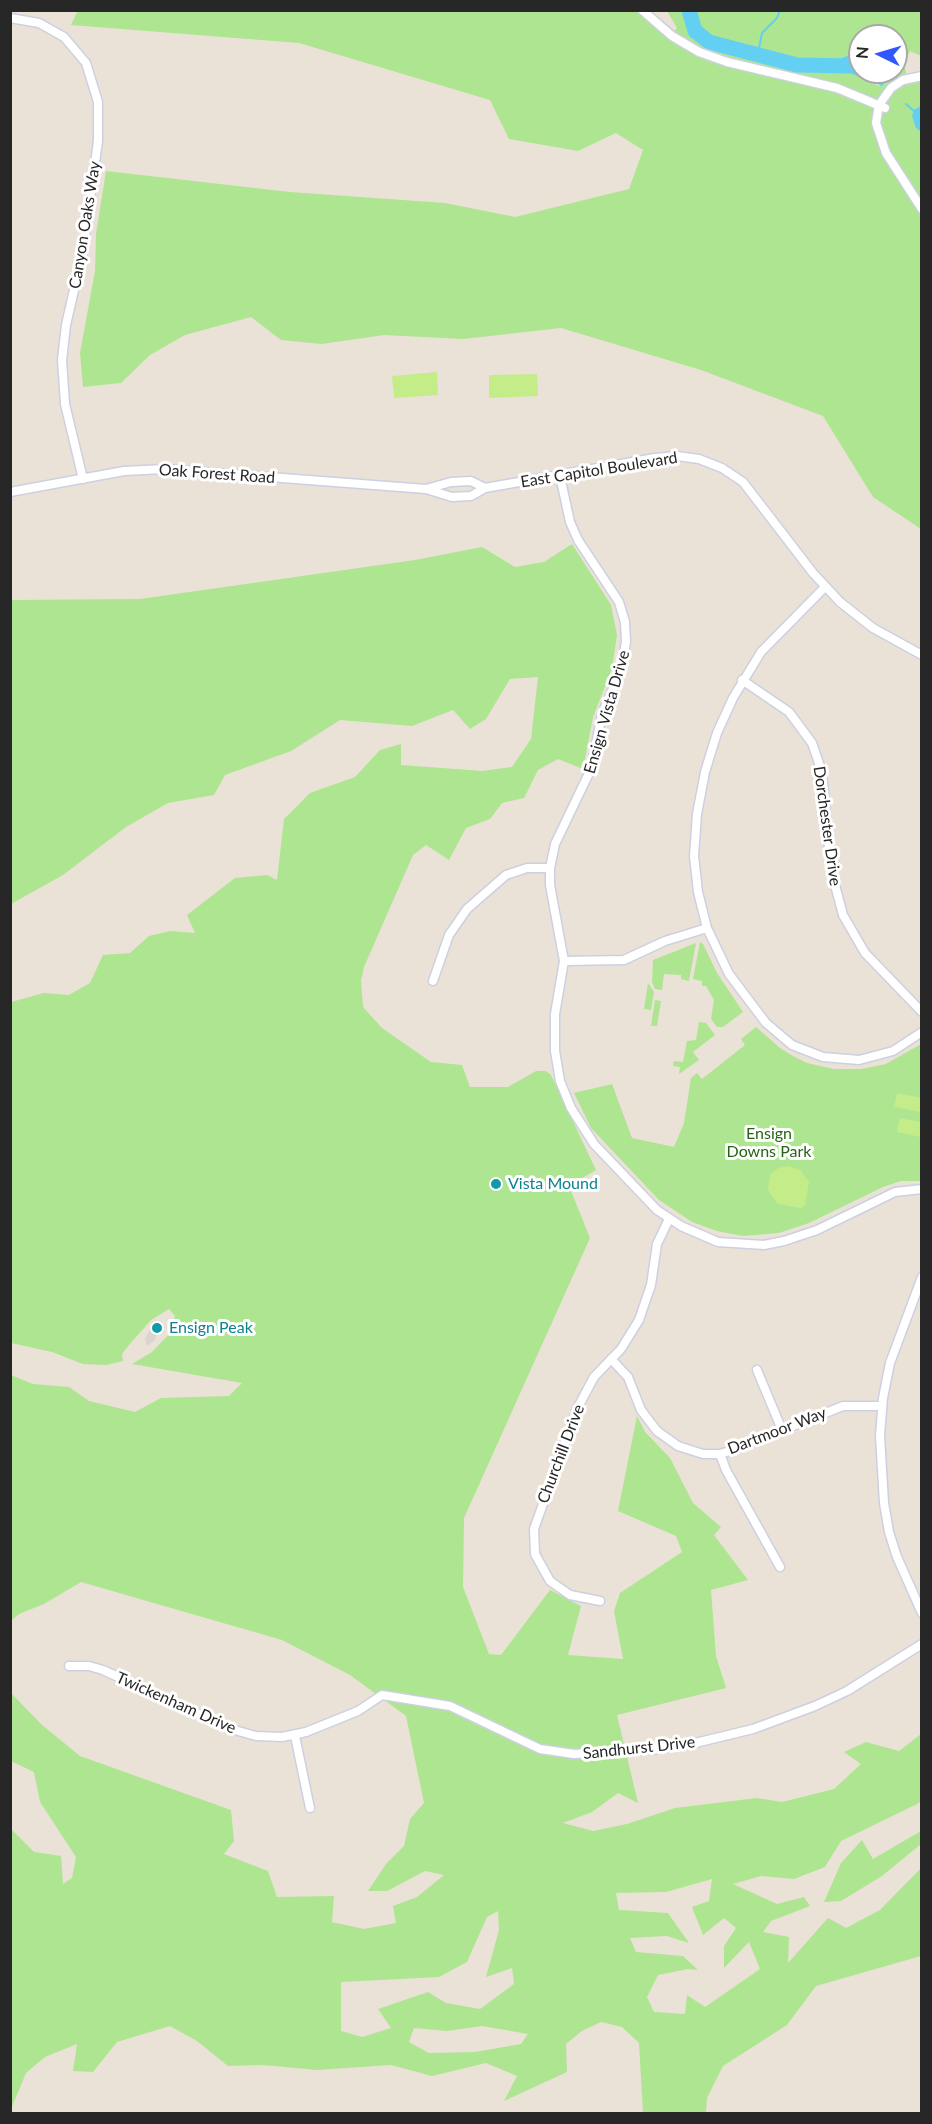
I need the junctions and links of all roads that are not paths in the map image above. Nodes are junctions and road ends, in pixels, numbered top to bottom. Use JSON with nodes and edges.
{"nodes":[{"id":1,"x":642,"y":10,"type":"edge"},
{"id":2,"x":10,"y":18,"type":"edge"},
{"id":3,"x":921,"y":76,"type":"edge"},
{"id":4,"x":882,"y":106,"type":"junction"},
{"id":5,"x":921,"y":209,"type":"edge"},
{"id":6,"x":560,"y":476,"type":"junction"},
{"id":7,"x":82,"y":479,"type":"junction"},
{"id":8,"x":426,"y":489,"type":"junction"},
{"id":9,"x":485,"y":489,"type":"junction"},
{"id":10,"x":10,"y":492,"type":"edge"},
{"id":11,"x":825,"y":587,"type":"junction"},
{"id":12,"x":921,"y":655,"type":"edge"},
{"id":13,"x":742,"y":680,"type":"junction"},
{"id":14,"x":550,"y":868,"type":"junction"},
{"id":15,"x":707,"y":928,"type":"junction"},
{"id":16,"x":564,"y":962,"type":"junction"},
{"id":17,"x":433,"y":981,"type":"dead end"},
{"id":18,"x":921,"y":1012,"type":"edge"},
{"id":19,"x":921,"y":1032,"type":"edge"},
{"id":20,"x":921,"y":1189,"type":"edge"},
{"id":21,"x":669,"y":1219,"type":"junction"},
{"id":22,"x":921,"y":1277,"type":"edge"},
{"id":23,"x":611,"y":1359,"type":"junction"},
{"id":24,"x":758,"y":1370,"type":"dead end"},
{"id":25,"x":882,"y":1406,"type":"junction"},
{"id":26,"x":782,"y":1430,"type":"junction"},
{"id":27,"x":720,"y":1454,"type":"junction"},
{"id":28,"x":780,"y":1567,"type":"dead end"},
{"id":29,"x":600,"y":1601,"type":"dead end"},
{"id":30,"x":919,"y":1601,"type":"edge"},
{"id":31,"x":921,"y":1614,"type":"edge"},
{"id":32,"x":921,"y":1644,"type":"edge"},
{"id":33,"x":69,"y":1666,"type":"dead end"},
{"id":34,"x":382,"y":1695,"type":"joint"},
{"id":35,"x":295,"y":1736,"type":"junction"},
{"id":36,"x":310,"y":1808,"type":"dead end"}],
"edges":[{"from":1,"to":4,"type":"street"},
{"from":2,"to":7,"type":"street","name":"Canyon Oaks Way"},
{"from":3,"to":4,"type":"street"},
{"from":4,"to":5,"type":"street"},
{"from":6,"to":9,"type":"street","name":"East Capitol Boulevard"},
{"from":6,"to":11,"type":"street","name":"East Capitol Boulevard"},
{"from":6,"to":14,"type":"street","name":"Ensign Vista Drive"},
{"from":7,"to":8,"type":"street","name":"Oak Forest Road"},
{"from":7,"to":10,"type":"street","name":"Oak Forest Road"},
{"from":8,"to":9,"type":"street","name":"Oak Forest Road"},
{"from":8,"to":9,"type":"street","name":"Oak Forest Road"},
{"from":11,"to":12,"type":"street","name":"East Capitol Boulevard"},
{"from":11,"to":13,"type":"street"},
{"from":13,"to":15,"type":"street"},
{"from":13,"to":18,"type":"street","name":"Dorchester Drive"},
{"from":14,"to":16,"type":"street","name":"Ensign Vista Drive"},
{"from":14,"to":17,"type":"street"},
{"from":15,"to":16,"type":"street"},
{"from":15,"to":19,"type":"street"},
{"from":16,"to":21,"type":"street","name":"Ensign Vista Drive"},
{"from":20,"to":21,"type":"street","name":"Ensign Vista Drive"},
{"from":21,"to":23,"type":"street","name":"Churchill Drive"},
{"from":22,"to":25,"type":"street"},
{"from":23,"to":27,"type":"street","name":"Dartmoor Way"},
{"from":23,"to":29,"type":"street","name":"Churchill Drive"},
{"from":24,"to":26,"type":"street"},
{"from":25,"to":26,"type":"street","name":"Dartmoor Way"},
{"from":25,"to":30,"type":"street"},
{"from":26,"to":27,"type":"street","name":"Dartmoor Way"},
{"from":27,"to":28,"type":"street"},
{"from":30,"to":31,"type":"street"},
{"from":32,"to":34,"type":"street","name":"Sandhurst Drive"},
{"from":33,"to":35,"type":"street","name":"Twickenham Drive"},
{"from":34,"to":35,"type":"street","name":"Twickenham Drive"},
{"from":35,"to":36,"type":"street"}]}
